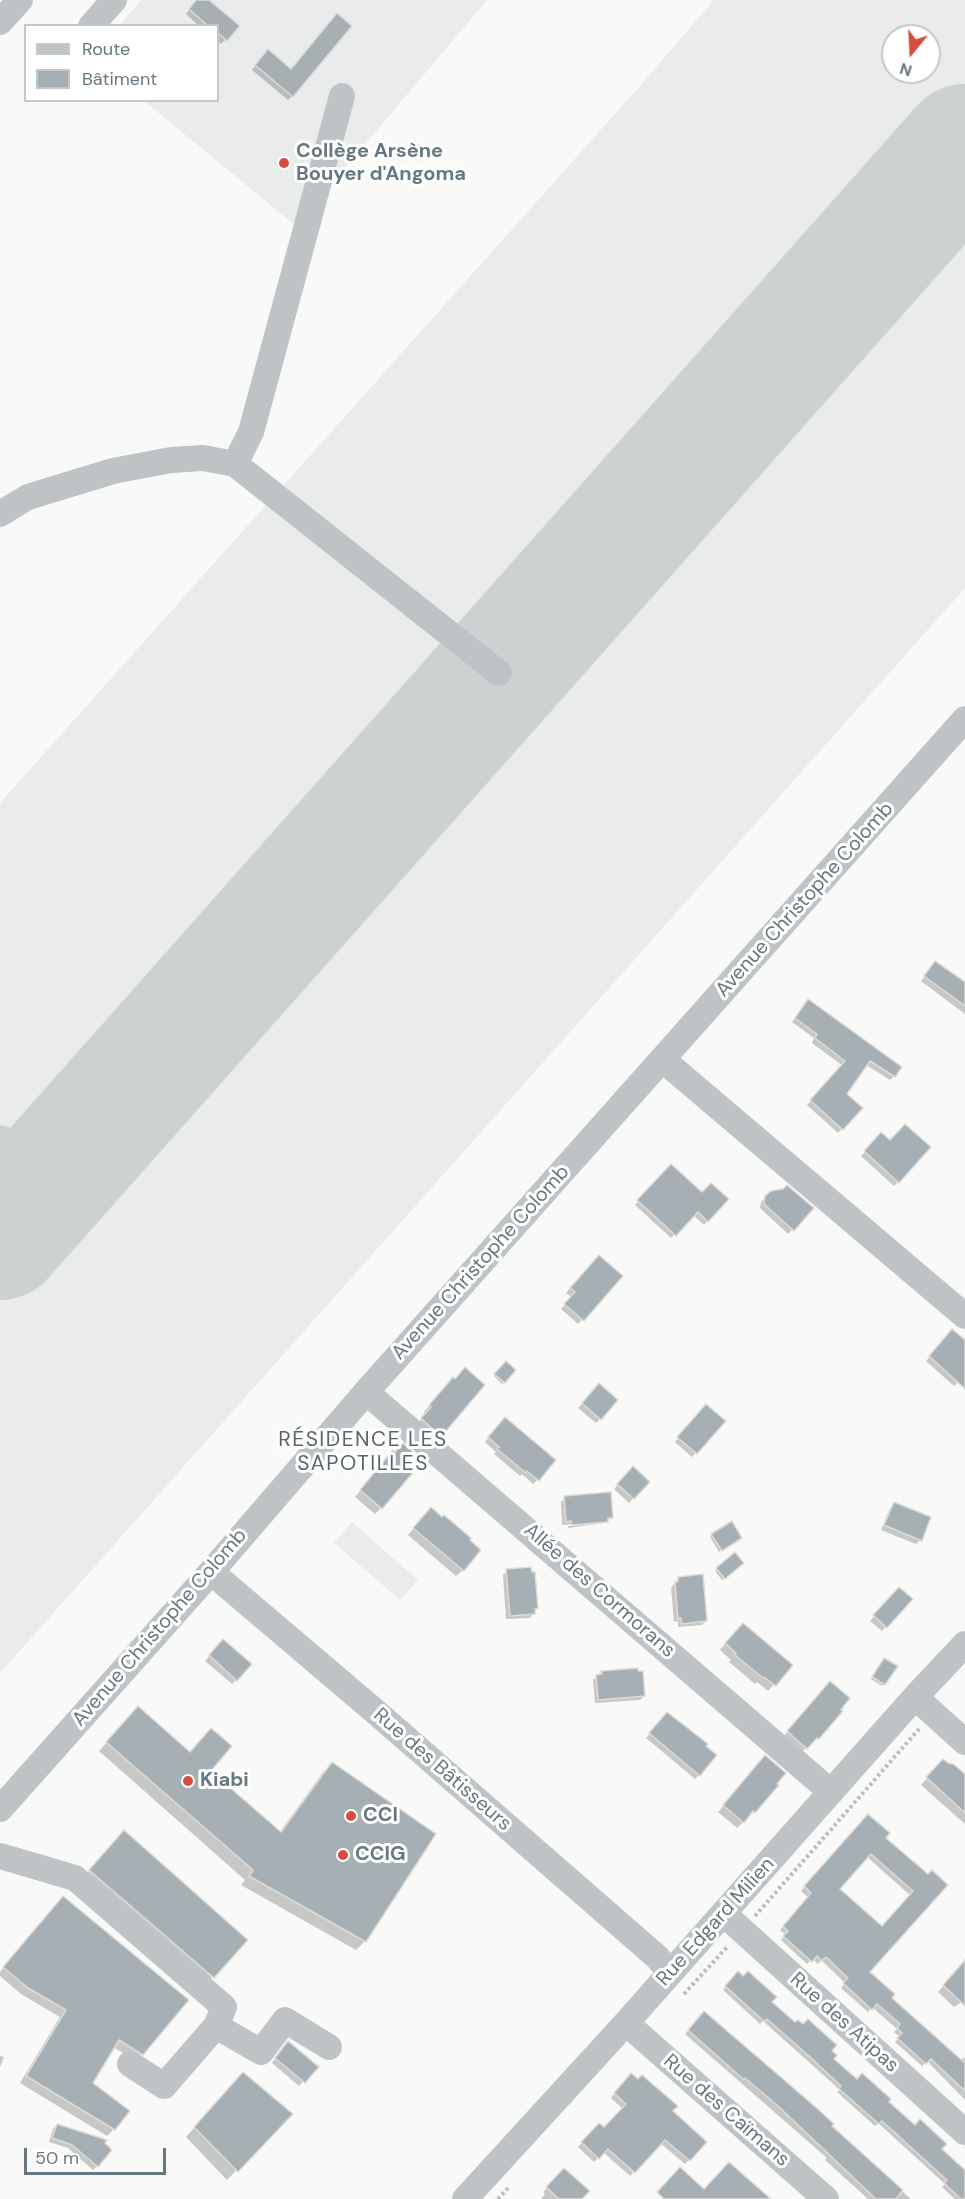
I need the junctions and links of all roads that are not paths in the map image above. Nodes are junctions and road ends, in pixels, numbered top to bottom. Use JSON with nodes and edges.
{"nodes":[{"id":1,"x":20,"y":0,"type":"edge"},
{"id":2,"x":114,"y":0,"type":"edge"},
{"id":3,"x":0,"y":22,"type":"edge"},
{"id":4,"x":93,"y":24,"type":"edge"},
{"id":5,"x":342,"y":96,"type":"dead end"},
{"id":6,"x":235,"y":464,"type":"junction"},
{"id":7,"x":0,"y":514,"type":"edge"},
{"id":8,"x":500,"y":673,"type":"dead end"},
{"id":9,"x":965,"y":719,"type":"edge"},
{"id":10,"x":663,"y":1059,"type":"junction"},
{"id":11,"x":965,"y":1316,"type":"edge"},
{"id":12,"x":366,"y":1392,"type":"junction"},
{"id":13,"x":211,"y":1572,"type":"junction"},
{"id":14,"x":965,"y":1644,"type":"edge"},
{"id":15,"x":915,"y":1697,"type":"junction"},
{"id":16,"x":965,"y":1742,"type":"edge"},
{"id":17,"x":831,"y":1792,"type":"junction"},
{"id":18,"x":0,"y":1809,"type":"edge"},
{"id":19,"x":0,"y":1856,"type":"edge"},
{"id":20,"x":724,"y":1914,"type":"junction"},
{"id":21,"x":670,"y":1972,"type":"junction"},
{"id":22,"x":626,"y":2023,"type":"junction"},
{"id":23,"x":216,"y":2026,"type":"junction"},
{"id":24,"x":329,"y":2048,"type":"dead end"},
{"id":25,"x":130,"y":2064,"type":"dead end"},
{"id":26,"x":965,"y":2132,"type":"edge"},
{"id":27,"x":465,"y":2199,"type":"edge"},
{"id":28,"x":826,"y":2199,"type":"edge"}],
"edges":[{"from":1,"to":3,"type":"street"},
{"from":2,"to":4,"type":"street"},
{"from":5,"to":6,"type":"street"},
{"from":6,"to":7,"type":"street"},
{"from":6,"to":8,"type":"street"},
{"from":9,"to":10,"type":"street","name":"Avenue Christophe Colomb"},
{"from":10,"to":11,"type":"street"},
{"from":10,"to":12,"type":"street","name":"Avenue Christophe Colomb"},
{"from":12,"to":13,"type":"street","name":"Avenue Christophe Colomb"},
{"from":12,"to":17,"type":"street","name":"Allée des Cormorans"},
{"from":13,"to":18,"type":"street","name":"Avenue Christophe Colomb"},
{"from":13,"to":21,"type":"street","name":"Rue des Bâtisseurs"},
{"from":14,"to":15,"type":"street","name":"Rue Edgard Milien"},
{"from":15,"to":16,"type":"street"},
{"from":15,"to":17,"type":"street","name":"Rue Edgard Milien"},
{"from":17,"to":20,"type":"street","name":"Rue Edgard Milien"},
{"from":19,"to":23,"type":"street"},
{"from":20,"to":21,"type":"street","name":"Rue Edgard Milien"},
{"from":20,"to":26,"type":"street","name":"Rue des Atipas"},
{"from":21,"to":22,"type":"street","name":"Rue Edgard Milien"},
{"from":22,"to":27,"type":"street","name":"Rue Edgard Milien"},
{"from":22,"to":28,"type":"street","name":"Rue des Caïmans"},
{"from":23,"to":24,"type":"street"},
{"from":23,"to":25,"type":"street"}]}
